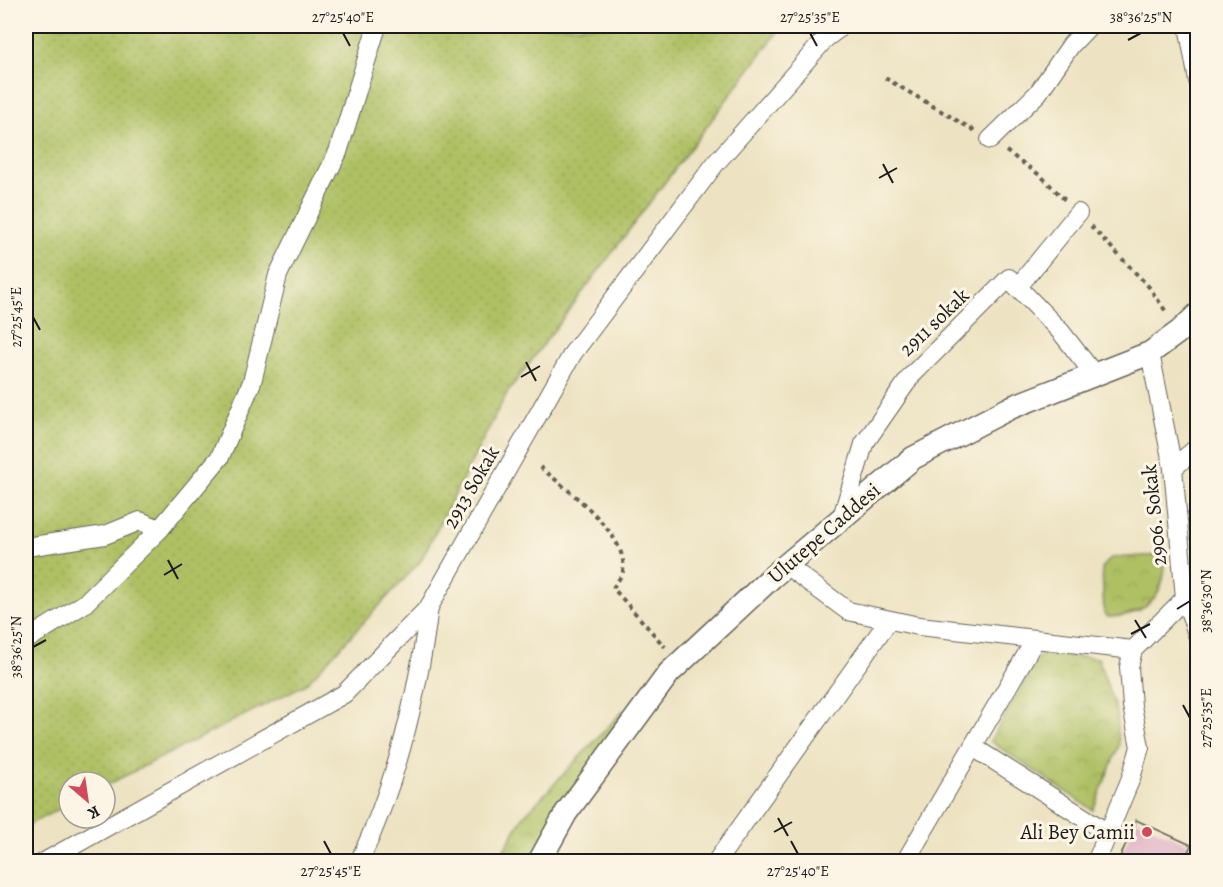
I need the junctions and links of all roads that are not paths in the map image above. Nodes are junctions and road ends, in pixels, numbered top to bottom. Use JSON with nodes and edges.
{"nodes":[{"id":1,"x":377,"y":26,"type":"edge"},
{"id":2,"x":842,"y":26,"type":"edge"},
{"id":3,"x":1089,"y":26,"type":"edge"},
{"id":4,"x":1188,"y":26,"type":"edge"},
{"id":5,"x":1197,"y":81,"type":"edge"},
{"id":6,"x":990,"y":140,"type":"road end"},
{"id":7,"x":1078,"y":213,"type":"dead end"},
{"id":8,"x":1017,"y":288,"type":"junction"},
{"id":9,"x":1197,"y":314,"type":"edge"},
{"id":10,"x":1150,"y":353,"type":"junction"},
{"id":11,"x":1094,"y":374,"type":"junction"},
{"id":12,"x":1197,"y":447,"type":"edge"},
{"id":13,"x":1173,"y":468,"type":"junction"},
{"id":14,"x":843,"y":517,"type":"junction"},
{"id":15,"x":160,"y":529,"type":"junction"},
{"id":16,"x":26,"y":547,"type":"edge"},
{"id":17,"x":786,"y":565,"type":"junction"},
{"id":18,"x":1185,"y":598,"type":"junction"},
{"id":19,"x":429,"y":607,"type":"junction"},
{"id":20,"x":889,"y":620,"type":"junction"},
{"id":21,"x":1197,"y":636,"type":"edge"},
{"id":22,"x":26,"y":640,"type":"edge"},
{"id":23,"x":1035,"y":640,"type":"junction"},
{"id":24,"x":1133,"y":650,"type":"junction"},
{"id":25,"x":973,"y":747,"type":"junction"},
{"id":26,"x":1108,"y":833,"type":"junction"},
{"id":27,"x":909,"y":860,"type":"edge"},
{"id":28,"x":44,"y":861,"type":"edge"},
{"id":29,"x":359,"y":861,"type":"edge"},
{"id":30,"x":539,"y":861,"type":"edge"},
{"id":31,"x":716,"y":861,"type":"edge"},
{"id":32,"x":1096,"y":861,"type":"edge"}],
"edges":[{"from":1,"to":15,"type":"street"},
{"from":2,"to":19,"type":"street","name":"2913 Sokak"},
{"from":3,"to":6,"type":"street"},
{"from":4,"to":5,"type":"street"},
{"from":7,"to":8,"type":"street"},
{"from":8,"to":11,"type":"street"},
{"from":8,"to":14,"type":"street","name":"2911 sokak"},
{"from":9,"to":10,"type":"street","name":"Ulutepe Caddesi"},
{"from":10,"to":11,"type":"street","name":"Ulutepe Caddesi"},
{"from":10,"to":13,"type":"street","name":"2906. Sokak"},
{"from":11,"to":14,"type":"street","name":"Ulutepe Caddesi"},
{"from":12,"to":13,"type":"street"},
{"from":13,"to":18,"type":"street","name":"2906. Sokak"},
{"from":14,"to":17,"type":"street","name":"Ulutepe Caddesi"},
{"from":15,"to":16,"type":"street"},
{"from":15,"to":22,"type":"street"},
{"from":17,"to":20,"type":"street"},
{"from":17,"to":30,"type":"street","name":"Ulutepe Caddesi"},
{"from":18,"to":21,"type":"street","name":"2906. Sokak"},
{"from":18,"to":24,"type":"street"},
{"from":19,"to":28,"type":"street","name":"2913 Sokak"},
{"from":19,"to":29,"type":"street"},
{"from":20,"to":23,"type":"street"},
{"from":20,"to":31,"type":"street"},
{"from":23,"to":24,"type":"street"},
{"from":23,"to":25,"type":"street"},
{"from":24,"to":26,"type":"street"},
{"from":25,"to":26,"type":"street"},
{"from":25,"to":27,"type":"street"},
{"from":26,"to":32,"type":"street"}]}
